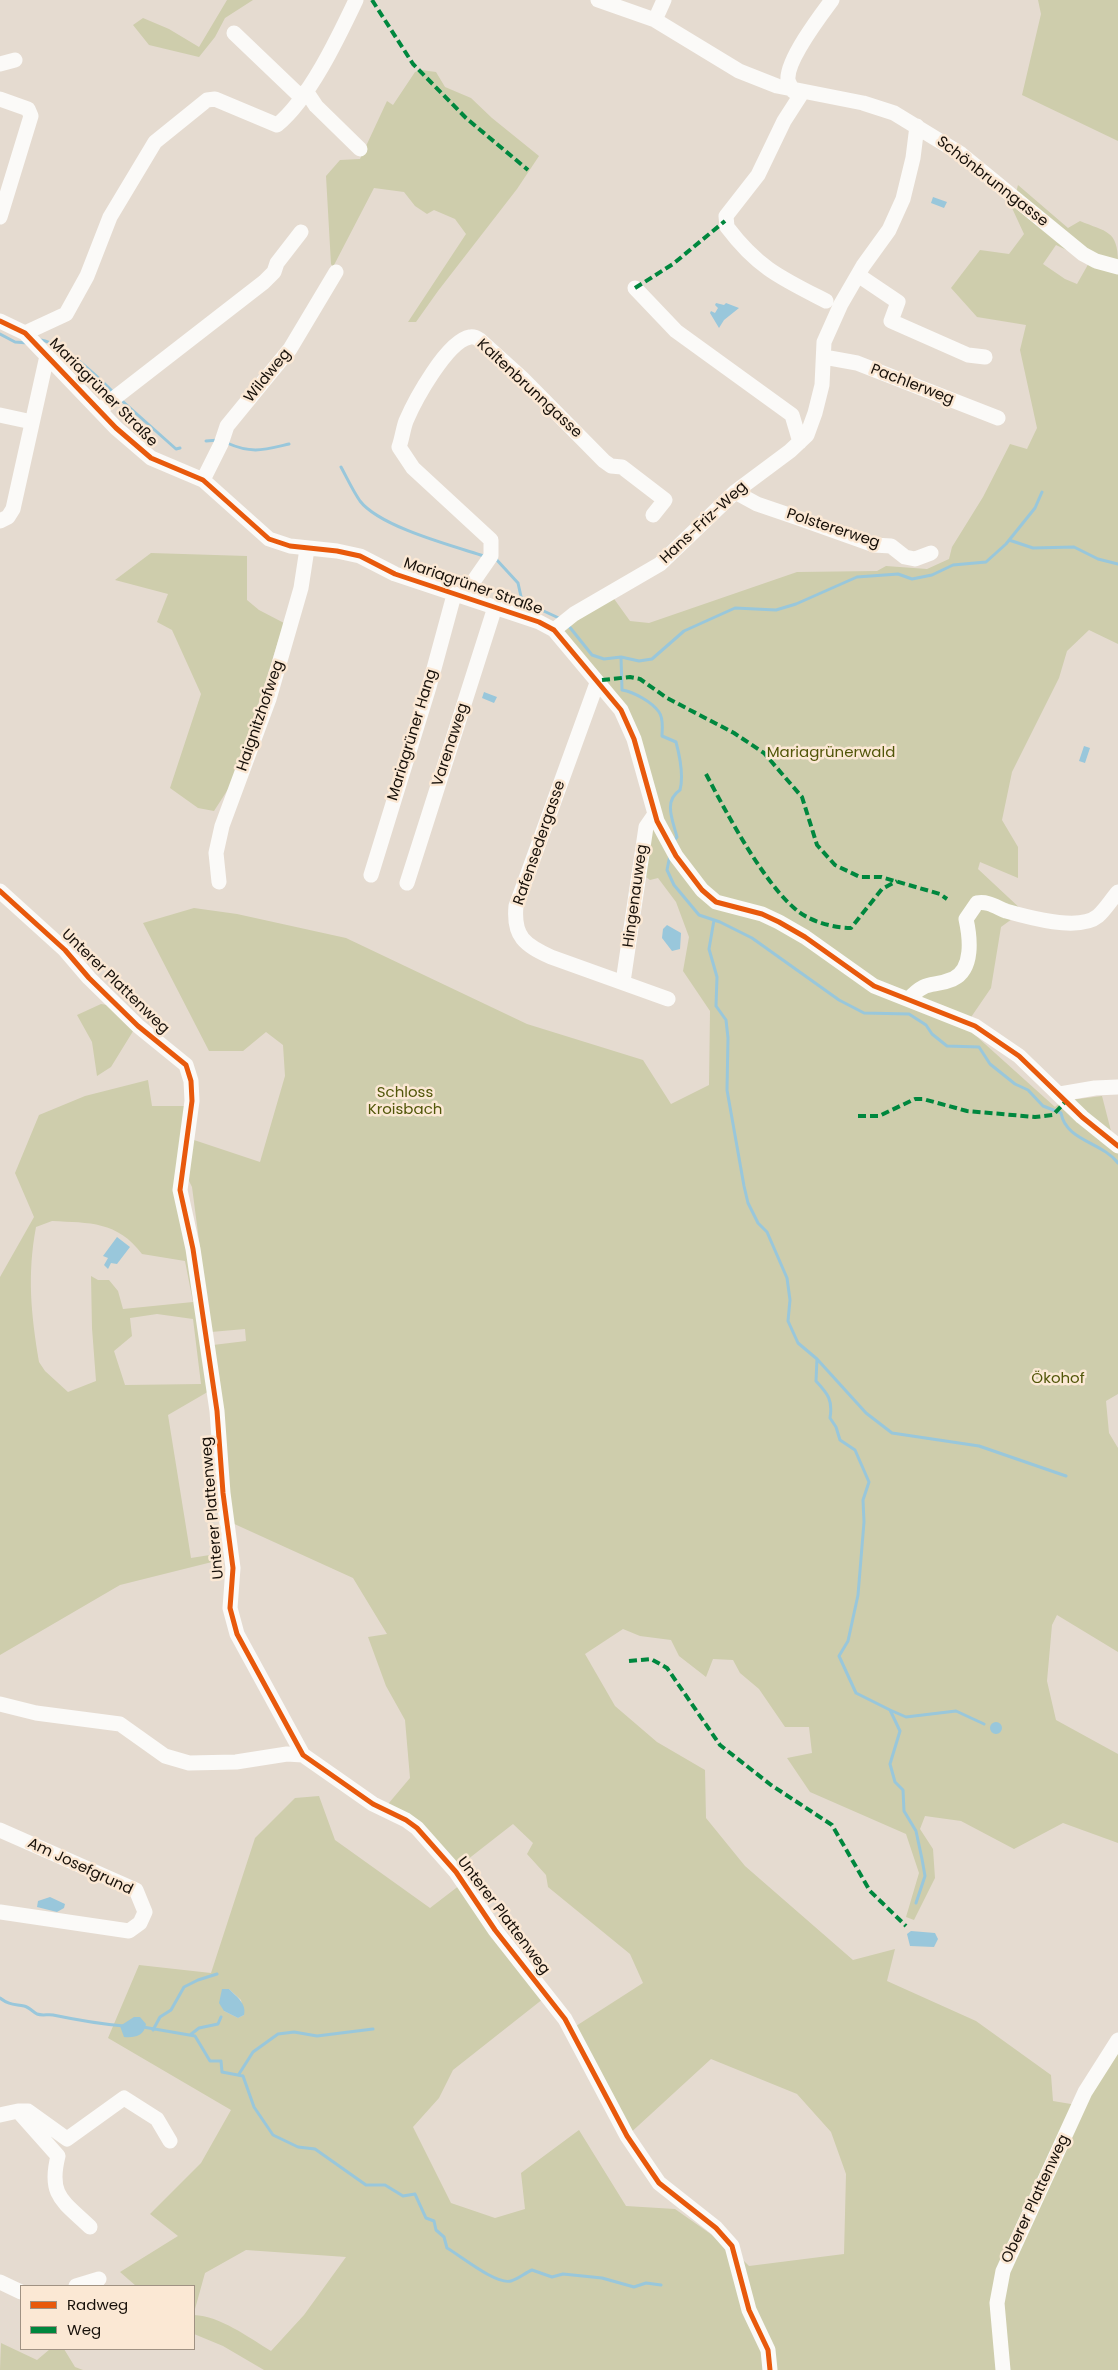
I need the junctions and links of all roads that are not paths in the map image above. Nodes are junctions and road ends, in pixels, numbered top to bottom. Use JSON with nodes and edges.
{"nodes":[{"id":1,"x":356,"y":0,"type":"edge"},
{"id":2,"x":598,"y":0,"type":"edge"},
{"id":3,"x":664,"y":0,"type":"edge"},
{"id":4,"x":832,"y":0,"type":"edge"},
{"id":5,"x":654,"y":20,"type":"junction"},
{"id":6,"x":234,"y":33,"type":"dead end"},
{"id":7,"x":16,"y":60,"type":"dead end"},
{"id":8,"x":0,"y":64,"type":"edge"},
{"id":9,"x":798,"y":92,"type":"junction"},
{"id":10,"x":304,"y":94,"type":"junction"},
{"id":11,"x":0,"y":99,"type":"edge"},
{"id":12,"x":917,"y":126,"type":"junction"},
{"id":13,"x":360,"y":149,"type":"dead end"},
{"id":14,"x":0,"y":216,"type":"edge"},
{"id":15,"x":301,"y":232,"type":"dead end"},
{"id":16,"x":1118,"y":266,"type":"edge"},
{"id":17,"x":336,"y":272,"type":"dead end"},
{"id":18,"x":858,"y":275,"type":"junction"},
{"id":19,"x":635,"y":288,"type":"dead end"},
{"id":20,"x":826,"y":301,"type":"dead end"},
{"id":21,"x":0,"y":321,"type":"edge"},
{"id":22,"x":34,"y":343,"type":"junction"},
{"id":23,"x":824,"y":357,"type":"junction"},
{"id":24,"x":985,"y":357,"type":"dead end"},
{"id":25,"x":99,"y":410,"type":"junction"},
{"id":26,"x":0,"y":415,"type":"edge"},
{"id":27,"x":998,"y":418,"type":"dead end"},
{"id":28,"x":32,"y":422,"type":"junction"},
{"id":29,"x":800,"y":442,"type":"junction"},
{"id":30,"x":203,"y":480,"type":"junction"},
{"id":31,"x":735,"y":492,"type":"junction"},
{"id":32,"x":653,"y":515,"type":"dead end"},
{"id":33,"x":0,"y":521,"type":"edge"},
{"id":34,"x":307,"y":549,"type":"junction"},
{"id":35,"x":931,"y":553,"type":"dead end"},
{"id":36,"x":457,"y":595,"type":"junction"},
{"id":37,"x":495,"y":607,"type":"junction"},
{"id":38,"x":560,"y":625,"type":"junction"},
{"id":39,"x":597,"y":683,"type":"junction"},
{"id":40,"x":655,"y":814,"type":"junction"},
{"id":41,"x":371,"y":875,"type":"dead end"},
{"id":42,"x":219,"y":882,"type":"dead end"},
{"id":43,"x":407,"y":883,"type":"dead end"},
{"id":44,"x":0,"y":891,"type":"edge"},
{"id":45,"x":1118,"y":892,"type":"edge"},
{"id":46,"x":623,"y":982,"type":"junction"},
{"id":47,"x":668,"y":999,"type":"dead end"},
{"id":48,"x":909,"y":999,"type":"junction"},
{"id":49,"x":1118,"y":1087,"type":"edge"},
{"id":50,"x":1060,"y":1094,"type":"junction"},
{"id":51,"x":1118,"y":1146,"type":"edge"},
{"id":52,"x":0,"y":1704,"type":"edge"},
{"id":53,"x":303,"y":1755,"type":"junction"},
{"id":54,"x":0,"y":1830,"type":"edge"},
{"id":55,"x":0,"y":1912,"type":"edge"},
{"id":56,"x":1118,"y":2040,"type":"edge"},
{"id":57,"x":18,"y":2111,"type":"junction"},
{"id":58,"x":0,"y":2115,"type":"edge"},
{"id":59,"x":170,"y":2141,"type":"dead end"},
{"id":60,"x":90,"y":2227,"type":"dead end"},
{"id":61,"x":99,"y":2279,"type":"dead end"},
{"id":62,"x":0,"y":2282,"type":"edge"},
{"id":63,"x":79,"y":2285,"type":"edge"},
{"id":64,"x":20,"y":2292,"type":"edge"},
{"id":65,"x":770,"y":2370,"type":"edge"},
{"id":66,"x":1003,"y":2370,"type":"edge"}],
"edges":[{"from":1,"to":10,"type":"street"},
{"from":2,"to":5,"type":"street","name":"Schönbrunngasse"},
{"from":3,"to":5,"type":"street"},
{"from":4,"to":9,"type":"street"},
{"from":5,"to":9,"type":"street","name":"Schönbrunngasse"},
{"from":6,"to":10,"type":"street"},
{"from":7,"to":8,"type":"street"},
{"from":9,"to":12,"type":"street","name":"Schönbrunngasse"},
{"from":9,"to":20,"type":"street"},
{"from":10,"to":13,"type":"street"},
{"from":10,"to":22,"type":"street"},
{"from":11,"to":14,"type":"street"},
{"from":12,"to":16,"type":"street","name":"Schönbrunngasse"},
{"from":12,"to":18,"type":"street","name":"Hans-Friz-Weg"},
{"from":15,"to":25,"type":"street","name":"Mariagrüner Straße"},
{"from":17,"to":30,"type":"street","name":"Wildweg"},
{"from":18,"to":23,"type":"street","name":"Hans-Friz-Weg"},
{"from":18,"to":24,"type":"street"},
{"from":19,"to":29,"type":"street"},
{"from":21,"to":22,"type":"street","name":"Mariagrüner Straße"},
{"from":22,"to":25,"type":"street","name":"Mariagrüner Straße"},
{"from":22,"to":28,"type":"street"},
{"from":23,"to":27,"type":"street","name":"Pachlerweg"},
{"from":23,"to":29,"type":"street","name":"Hans-Friz-Weg"},
{"from":25,"to":30,"type":"street","name":"Mariagrüner Straße"},
{"from":26,"to":28,"type":"street"},
{"from":28,"to":33,"type":"street"},
{"from":29,"to":31,"type":"street","name":"Hans-Friz-Weg"},
{"from":30,"to":34,"type":"street","name":"Mariagrüner Straße"},
{"from":31,"to":35,"type":"street","name":"Polstererweg"},
{"from":31,"to":38,"type":"street","name":"Hans-Friz-Weg"},
{"from":32,"to":36,"type":"street","name":"Kaltenbrunngasse"},
{"from":34,"to":36,"type":"street","name":"Mariagrüner Straße"},
{"from":34,"to":42,"type":"street","name":"Haignitzhofweg"},
{"from":36,"to":37,"type":"street","name":"Mariagrüner Straße"},
{"from":36,"to":41,"type":"street","name":"Mariagrüner Hang"},
{"from":37,"to":38,"type":"street","name":"Mariagrüner Straße"},
{"from":37,"to":43,"type":"street","name":"Varenaweg"},
{"from":38,"to":39,"type":"street","name":"Mariagrüner Straße"},
{"from":39,"to":40,"type":"street","name":"Mariagrüner Straße"},
{"from":39,"to":46,"type":"street","name":"Rafensedergasse"},
{"from":40,"to":46,"type":"street","name":"Hingenauweg"},
{"from":40,"to":48,"type":"street","name":"Mariagrüner Straße"},
{"from":44,"to":53,"type":"street","name":"Unterer Plattenweg"},
{"from":45,"to":48,"type":"street"},
{"from":46,"to":47,"type":"street","name":"Rafensedergasse"},
{"from":48,"to":50,"type":"street","name":"Mariagrüner Straße"},
{"from":49,"to":50,"type":"street"},
{"from":50,"to":51,"type":"street","name":"Mariagrüner Straße"},
{"from":52,"to":53,"type":"street"},
{"from":53,"to":65,"type":"street","name":"Unterer Plattenweg"},
{"from":54,"to":55,"type":"street","name":"Am Josefgrund"},
{"from":56,"to":66,"type":"street","name":"Oberer Plattenweg"},
{"from":57,"to":58,"type":"street"},
{"from":57,"to":59,"type":"street"},
{"from":57,"to":60,"type":"street"},
{"from":61,"to":63,"type":"street"},
{"from":62,"to":64,"type":"street"}]}
